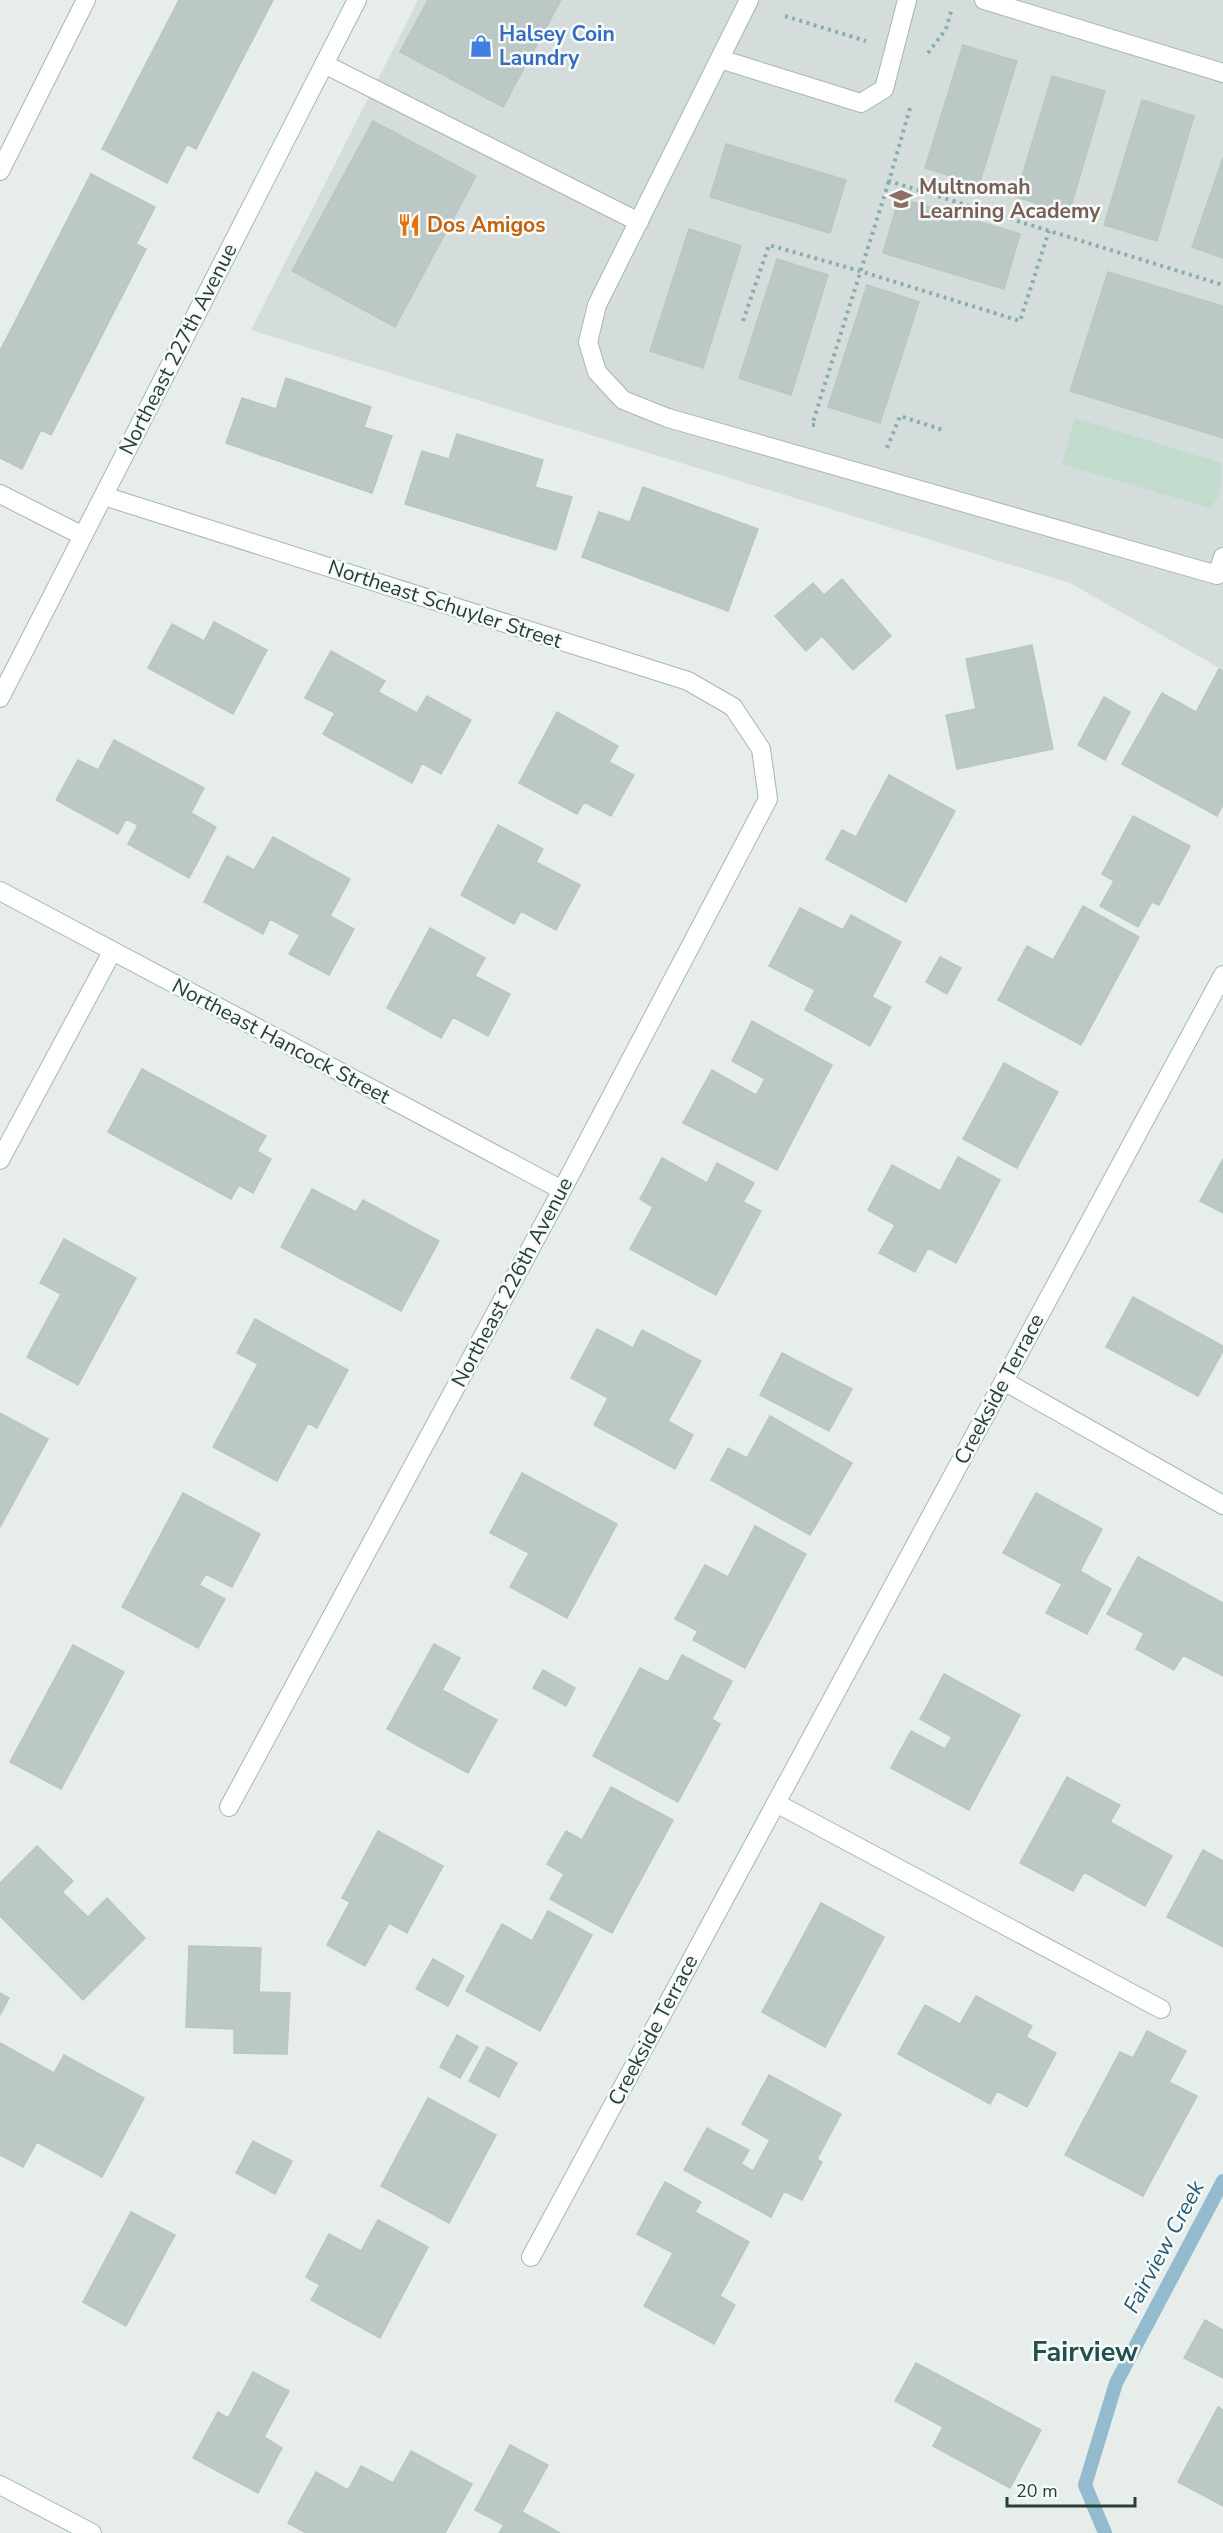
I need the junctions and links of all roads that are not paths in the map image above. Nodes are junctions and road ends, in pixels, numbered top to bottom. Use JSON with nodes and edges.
{"nodes":[{"id":1,"x":86,"y":0,"type":"edge"},
{"id":2,"x":357,"y":0,"type":"edge"},
{"id":3,"x":749,"y":0,"type":"edge"},
{"id":4,"x":908,"y":0,"type":"edge"},
{"id":5,"x":984,"y":0,"type":"edge"},
{"id":6,"x":720,"y":59,"type":"junction"},
{"id":7,"x":324,"y":64,"type":"junction"},
{"id":8,"x":1223,"y":73,"type":"edge"},
{"id":9,"x":0,"y":171,"type":"edge"},
{"id":10,"x":639,"y":222,"type":"junction"},
{"id":11,"x":0,"y":494,"type":"edge"},
{"id":12,"x":104,"y":495,"type":"junction"},
{"id":13,"x":83,"y":536,"type":"junction"},
{"id":14,"x":1223,"y":557,"type":"edge"},
{"id":15,"x":0,"y":698,"type":"edge"},
{"id":16,"x":761,"y":749,"type":"joint"},
{"id":17,"x":0,"y":891,"type":"edge"},
{"id":18,"x":112,"y":952,"type":"junction"},
{"id":19,"x":1223,"y":975,"type":"edge"},
{"id":20,"x":0,"y":1160,"type":"edge"},
{"id":21,"x":562,"y":1190,"type":"junction"},
{"id":22,"x":1004,"y":1381,"type":"junction"},
{"id":23,"x":1223,"y":1505,"type":"edge"},
{"id":24,"x":776,"y":1803,"type":"junction"},
{"id":25,"x":229,"y":1806,"type":"dead end"},
{"id":26,"x":1161,"y":2009,"type":"dead end"},
{"id":27,"x":531,"y":2257,"type":"dead end"},
{"id":28,"x":0,"y":2485,"type":"edge"},
{"id":29,"x":92,"y":2533,"type":"edge"}],
"edges":[{"from":1,"to":9,"type":"street"},
{"from":2,"to":7,"type":"street","name":"Northeast 227th Avenue"},
{"from":3,"to":6,"type":"street"},
{"from":4,"to":6,"type":"street"},
{"from":5,"to":8,"type":"street"},
{"from":6,"to":10,"type":"street"},
{"from":7,"to":10,"type":"street"},
{"from":7,"to":12,"type":"street","name":"Northeast 227th Avenue"},
{"from":10,"to":14,"type":"street"},
{"from":11,"to":13,"type":"street"},
{"from":12,"to":13,"type":"street","name":"Northeast 227th Avenue"},
{"from":12,"to":16,"type":"street","name":"Northeast Schuyler Street"},
{"from":13,"to":15,"type":"street","name":"Northeast 227th Avenue"},
{"from":16,"to":21,"type":"street","name":"Northeast 226th Avenue"},
{"from":17,"to":18,"type":"street","name":"Northeast Hancock Street"},
{"from":18,"to":20,"type":"street"},
{"from":18,"to":21,"type":"street","name":"Northeast Hancock Street"},
{"from":19,"to":22,"type":"street","name":"Creekside Terrace"},
{"from":21,"to":25,"type":"street","name":"Northeast 226th Avenue"},
{"from":22,"to":23,"type":"street"},
{"from":22,"to":24,"type":"street","name":"Creekside Terrace"},
{"from":24,"to":26,"type":"street"},
{"from":24,"to":27,"type":"street","name":"Creekside Terrace"},
{"from":28,"to":29,"type":"street"}]}
